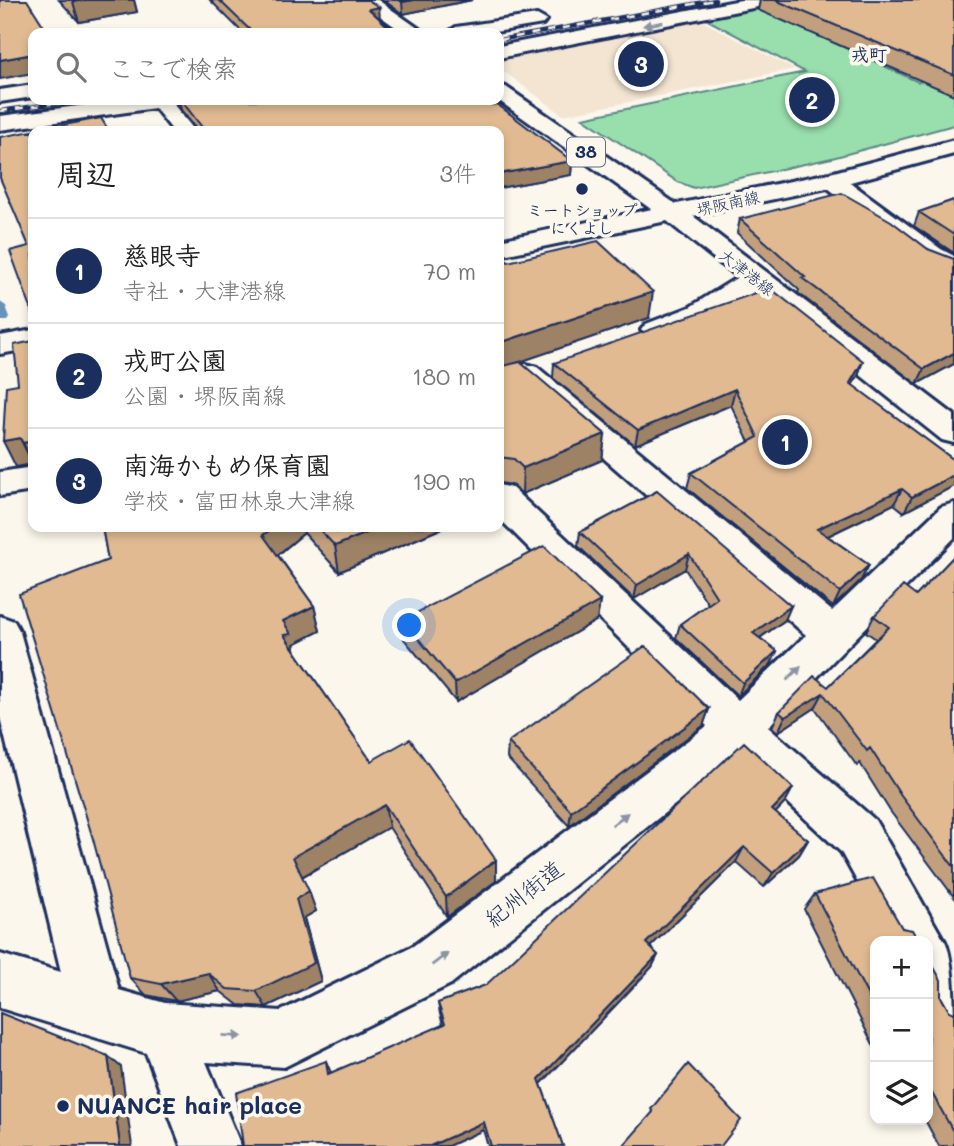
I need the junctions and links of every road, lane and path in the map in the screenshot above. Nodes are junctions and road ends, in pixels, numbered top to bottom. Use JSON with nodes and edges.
{"nodes":[{"id":1,"x":366,"y":0,"type":"edge"},
{"id":2,"x":768,"y":0,"type":"edge"},
{"id":3,"x":555,"y":17,"type":"dead end"},
{"id":4,"x":408,"y":28,"type":"edge"},
{"id":5,"x":487,"y":28,"type":"edge"},
{"id":6,"x":504,"y":51,"type":"edge"},
{"id":7,"x":28,"y":92,"type":"edge"},
{"id":8,"x":504,"y":95,"type":"edge"},
{"id":9,"x":0,"y":96,"type":"edge"},
{"id":10,"x":128,"y":105,"type":"edge"},
{"id":11,"x":167,"y":105,"type":"edge"},
{"id":12,"x":0,"y":123,"type":"edge"},
{"id":13,"x":181,"y":126,"type":"edge"},
{"id":14,"x":954,"y":147,"type":"edge"},
{"id":15,"x":832,"y":180,"type":"junction"},
{"id":16,"x":674,"y":214,"type":"junction"},
{"id":17,"x":504,"y":247,"type":"edge"},
{"id":18,"x":954,"y":266,"type":"edge"},
{"id":19,"x":755,"y":278,"type":"junction"},
{"id":20,"x":631,"y":339,"type":"edge"},
{"id":21,"x":28,"y":340,"type":"edge"},
{"id":22,"x":0,"y":345,"type":"edge"},
{"id":23,"x":526,"y":374,"type":"edge"},
{"id":24,"x":954,"y":432,"type":"edge"},
{"id":25,"x":28,"y":481,"type":"edge"},
{"id":26,"x":0,"y":484,"type":"edge"},
{"id":27,"x":504,"y":501,"type":"edge"},
{"id":28,"x":954,"y":516,"type":"edge"},
{"id":29,"x":0,"y":632,"type":"edge"},
{"id":30,"x":833,"y":635,"type":"junction"},
{"id":31,"x":738,"y":728,"type":"junction"},
{"id":32,"x":916,"y":936,"type":"edge"},
{"id":33,"x":933,"y":966,"type":"edge"},
{"id":34,"x":0,"y":981,"type":"edge"},
{"id":35,"x":954,"y":1003,"type":"edge"},
{"id":36,"x":95,"y":1011,"type":"junction"},
{"id":37,"x":165,"y":1031,"type":"junction"},
{"id":38,"x":211,"y":1146,"type":"edge"}],
"edges":[{"from":1,"to":4,"type":"street"},
{"from":2,"to":6,"type":"street","one_way":true},
{"from":3,"to":5,"type":"street"},
{"from":7,"to":9,"type":"street"},
{"from":8,"to":16,"type":"street","number":"38"},
{"from":10,"to":12,"type":"street"},
{"from":11,"to":13,"type":"street"},
{"from":14,"to":15,"type":"street","name":"堺阪南線"},
{"from":15,"to":16,"type":"street","name":"堺阪南線"},
{"from":15,"to":18,"type":"street"},
{"from":16,"to":17,"type":"street","name":"堺阪南線"},
{"from":16,"to":19,"type":"street","name":"大津港線"},
{"from":19,"to":20,"type":"street"},
{"from":19,"to":24,"type":"street","name":"大津港線"},
{"from":21,"to":22,"type":"street"},
{"from":23,"to":30,"type":"street"},
{"from":25,"to":26,"type":"street"},
{"from":27,"to":31,"type":"street"},
{"from":28,"to":30,"type":"street","name":"紀州街道"},
{"from":29,"to":36,"type":"street"},
{"from":31,"to":30,"type":"street","name":"紀州街道","one_way":true},
{"from":31,"to":32,"type":"street"},
{"from":37,"to":31,"type":"street","name":"紀州街道","one_way":true},
{"from":33,"to":35,"type":"street"},
{"from":34,"to":36,"type":"street","name":"紀州街道"},
{"from":36,"to":37,"type":"street","name":"紀州街道"},
{"from":37,"to":38,"type":"street"}]}
